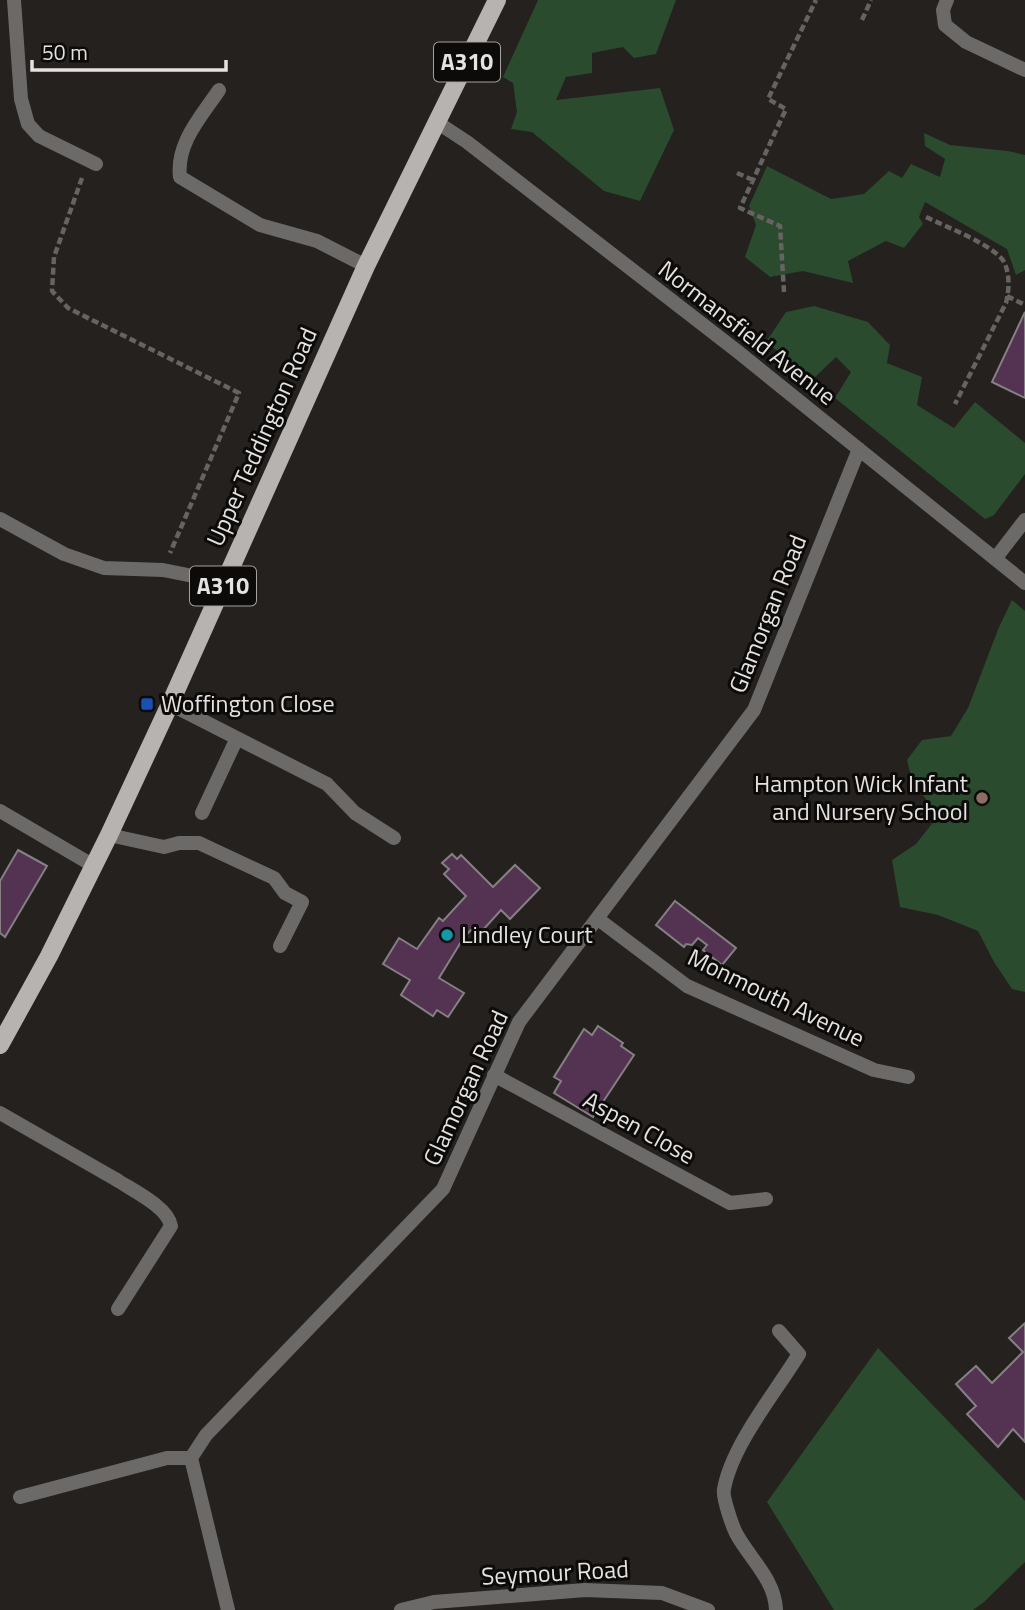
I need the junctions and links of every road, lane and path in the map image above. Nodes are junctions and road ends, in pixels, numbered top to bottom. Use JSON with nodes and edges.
{"nodes":[{"id":1,"x":14,"y":0,"type":"edge"},
{"id":2,"x":497,"y":0,"type":"edge"},
{"id":3,"x":816,"y":0,"type":"edge"},
{"id":4,"x":872,"y":0,"type":"edge"},
{"id":5,"x":947,"y":0,"type":"edge"},
{"id":6,"x":862,"y":20,"type":"dead end"},
{"id":7,"x":1025,"y":70,"type":"edge"},
{"id":8,"x":219,"y":90,"type":"dead end"},
{"id":9,"x":438,"y":123,"type":"junction"},
{"id":10,"x":92,"y":162,"type":"joint"},
{"id":11,"x":737,"y":173,"type":"dead end"},
{"id":12,"x":753,"y":180,"type":"junction"},
{"id":13,"x":926,"y":217,"type":"dead end"},
{"id":14,"x":366,"y":266,"type":"junction"},
{"id":15,"x":784,"y":292,"type":"dead end"},
{"id":16,"x":1007,"y":296,"type":"junction"},
{"id":17,"x":1025,"y":305,"type":"edge"},
{"id":18,"x":955,"y":404,"type":"dead end"},
{"id":19,"x":859,"y":449,"type":"junction"},
{"id":20,"x":0,"y":519,"type":"edge"},
{"id":21,"x":1025,"y":520,"type":"edge"},
{"id":22,"x":995,"y":559,"type":"junction"},
{"id":23,"x":163,"y":570,"type":"junction"},
{"id":24,"x":1025,"y":583,"type":"edge"},
{"id":25,"x":223,"y":587,"type":"junction"},
{"id":26,"x":170,"y":704,"type":"junction"},
{"id":27,"x":237,"y":738,"type":"junction"},
{"id":28,"x":0,"y":811,"type":"edge"},
{"id":29,"x":202,"y":813,"type":"dead end"},
{"id":30,"x":109,"y":835,"type":"junction"},
{"id":31,"x":394,"y":838,"type":"dead end"},
{"id":32,"x":94,"y":866,"type":"junction"},
{"id":33,"x":598,"y":919,"type":"junction"},
{"id":34,"x":280,"y":946,"type":"dead end"},
{"id":35,"x":0,"y":1045,"type":"edge"},
{"id":36,"x":494,"y":1075,"type":"junction"},
{"id":37,"x":908,"y":1077,"type":"dead end"},
{"id":38,"x":0,"y":1113,"type":"edge"},
{"id":39,"x":766,"y":1199,"type":"dead end"},
{"id":40,"x":118,"y":1308,"type":"dead end"},
{"id":41,"x":779,"y":1331,"type":"dead end"},
{"id":42,"x":191,"y":1458,"type":"junction"},
{"id":43,"x":20,"y":1497,"type":"dead end"},
{"id":44,"x":228,"y":1610,"type":"edge"},
{"id":45,"x":401,"y":1610,"type":"edge"},
{"id":46,"x":708,"y":1610,"type":"edge"},
{"id":47,"x":776,"y":1610,"type":"edge"}],
"edges":[{"from":1,"to":10,"type":"street"},
{"from":2,"to":9,"type":"main road","name":"Upper Teddington Road","number":"A310"},
{"from":3,"to":12,"type":"path"},
{"from":4,"to":6,"type":"path"},
{"from":5,"to":7,"type":"street"},
{"from":8,"to":14,"type":"street"},
{"from":9,"to":14,"type":"main road","name":"Upper Teddington Road","number":"A310"},
{"from":9,"to":19,"type":"street","name":"Normansfield Avenue"},
{"from":10,"to":23,"type":"path"},
{"from":11,"to":12,"type":"path"},
{"from":12,"to":15,"type":"path"},
{"from":13,"to":16,"type":"path"},
{"from":14,"to":25,"type":"main road","name":"Upper Teddington Road","number":"A310"},
{"from":16,"to":17,"type":"path"},
{"from":16,"to":18,"type":"path"},
{"from":19,"to":22,"type":"street","name":"Normansfield Avenue"},
{"from":19,"to":33,"type":"street","name":"Glamorgan Road"},
{"from":20,"to":23,"type":"street"},
{"from":21,"to":22,"type":"street"},
{"from":22,"to":24,"type":"street","name":"Normansfield Avenue"},
{"from":23,"to":25,"type":"street"},
{"from":25,"to":26,"type":"main road","name":"Upper Teddington Road","number":"A310"},
{"from":26,"to":27,"type":"street"},
{"from":26,"to":30,"type":"main road","name":"Upper Teddington Road","number":"A310"},
{"from":27,"to":29,"type":"street"},
{"from":27,"to":31,"type":"street"},
{"from":28,"to":32,"type":"street"},
{"from":30,"to":32,"type":"main road","name":"Upper Teddington Road","number":"A310"},
{"from":30,"to":34,"type":"street"},
{"from":32,"to":35,"type":"main road","name":"Upper Teddington Road","number":"A310"},
{"from":33,"to":36,"type":"street","name":"Glamorgan Road"},
{"from":33,"to":37,"type":"street","name":"Monmouth Avenue"},
{"from":36,"to":39,"type":"street","name":"Aspen Close"},
{"from":36,"to":42,"type":"street","name":"Glamorgan Road"},
{"from":38,"to":40,"type":"street"},
{"from":41,"to":47,"type":"street"},
{"from":42,"to":43,"type":"street"},
{"from":42,"to":44,"type":"street"},
{"from":45,"to":46,"type":"street","name":"Seymour Road"}]}
